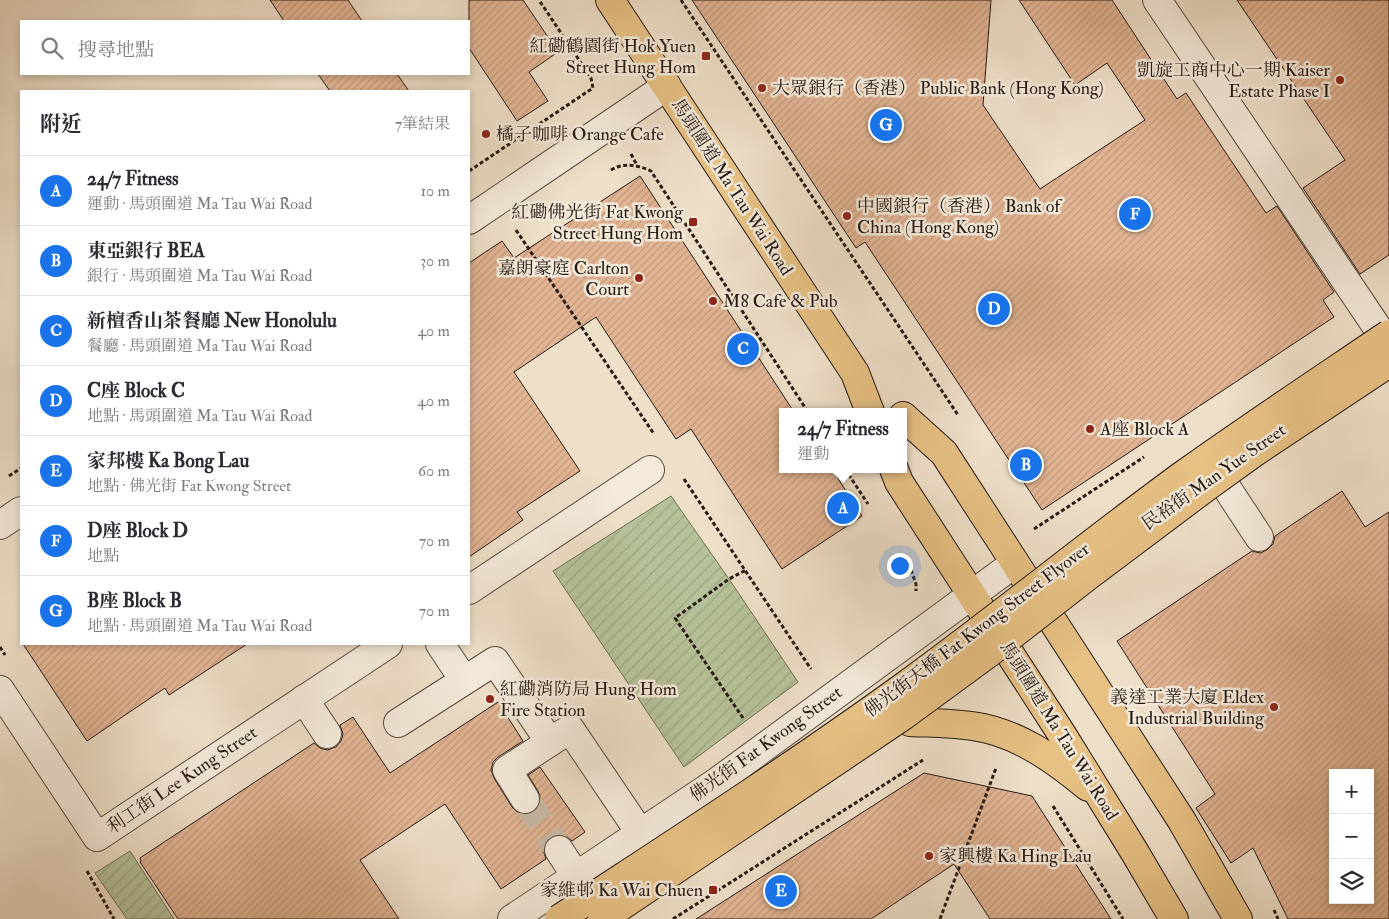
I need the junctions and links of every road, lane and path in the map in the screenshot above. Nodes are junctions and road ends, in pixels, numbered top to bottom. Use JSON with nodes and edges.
{"nodes":[{"id":1,"x":539,"y":0,"type":"edge"},
{"id":2,"x":610,"y":0,"type":"edge"},
{"id":3,"x":681,"y":0,"type":"edge"},
{"id":4,"x":1157,"y":0,"type":"edge"},
{"id":5,"x":666,"y":86,"type":"junction"},
{"id":6,"x":470,"y":170,"type":"edge"},
{"id":7,"x":607,"y":172,"type":"dead end"},
{"id":8,"x":470,"y":219,"type":"edge"},
{"id":9,"x":1389,"y":334,"type":"edge"},
{"id":10,"x":1389,"y":345,"type":"edge"},
{"id":11,"x":1389,"y":355,"type":"edge"},
{"id":12,"x":1389,"y":363,"type":"edge"},
{"id":13,"x":855,"y":373,"type":"junction"},
{"id":14,"x":805,"y":408,"type":"edge"},
{"id":15,"x":868,"y":408,"type":"edge"},
{"id":16,"x":894,"y":408,"type":"edge"},
{"id":17,"x":907,"y":420,"type":"edge"},
{"id":18,"x":962,"y":421,"type":"dead end"},
{"id":19,"x":1150,"y":452,"type":"dead end"},
{"id":20,"x":650,"y":470,"type":"dead end"},
{"id":21,"x":848,"y":473,"type":"edge"},
{"id":22,"x":896,"y":473,"type":"edge"},
{"id":23,"x":1217,"y":473,"type":"junction"},
{"id":24,"x":870,"y":508,"type":"dead end"},
{"id":25,"x":20,"y":512,"type":"edge"},
{"id":26,"x":0,"y":525,"type":"edge"},
{"id":27,"x":1034,"y":529,"type":"dead end"},
{"id":28,"x":1259,"y":537,"type":"dead end"},
{"id":29,"x":1015,"y":563,"type":"junction"},
{"id":30,"x":908,"y":566,"type":"dead end"},
{"id":31,"x":746,"y":570,"type":"dead end"},
{"id":32,"x":470,"y":589,"type":"edge"},
{"id":33,"x":971,"y":594,"type":"junction"},
{"id":34,"x":915,"y":597,"type":"dead end"},
{"id":35,"x":1044,"y":607,"type":"junction"},
{"id":36,"x":386,"y":645,"type":"edge"},
{"id":37,"x":441,"y":645,"type":"edge"},
{"id":38,"x":1005,"y":646,"type":"junction"},
{"id":39,"x":0,"y":647,"type":"edge"},
{"id":40,"x":5,"y":655,"type":"dead end"},
{"id":41,"x":464,"y":680,"type":"junction"},
{"id":42,"x":0,"y":690,"type":"edge"},
{"id":43,"x":304,"y":699,"type":"junction"},
{"id":44,"x":745,"y":721,"type":"dead end"},
{"id":45,"x":910,"y":722,"type":"junction"},
{"id":46,"x":398,"y":723,"type":"dead end"},
{"id":47,"x":327,"y":734,"type":"dead end"},
{"id":48,"x":550,"y":742,"type":"junction"},
{"id":49,"x":932,"y":757,"type":"dead end"},
{"id":50,"x":996,"y":767,"type":"dead end"},
{"id":51,"x":526,"y":799,"type":"tunnel mouth"},
{"id":52,"x":1102,"y":799,"type":"junction"},
{"id":53,"x":1050,"y":802,"type":"dead end"},
{"id":54,"x":640,"y":834,"type":"junction"},
{"id":55,"x":559,"y":850,"type":"tunnel mouth"},
{"id":56,"x":84,"y":867,"type":"dead end"},
{"id":57,"x":577,"y":876,"type":"junction"},
{"id":58,"x":672,"y":882,"type":"junction"},
{"id":59,"x":114,"y":919,"type":"edge"},
{"id":60,"x":512,"y":919,"type":"edge"},
{"id":61,"x":559,"y":919,"type":"edge"},
{"id":62,"x":603,"y":919,"type":"edge"},
{"id":63,"x":616,"y":919,"type":"edge"},
{"id":64,"x":673,"y":919,"type":"edge"},
{"id":65,"x":940,"y":919,"type":"edge"},
{"id":66,"x":1123,"y":919,"type":"edge"},
{"id":67,"x":1174,"y":919,"type":"edge"},
{"id":68,"x":1238,"y":919,"type":"edge"}],
"edges":[{"from":1,"to":6,"type":"path"},
{"from":2,"to":5,"type":"main road","name":"馬頭圍道 Ma Tau Wai Road"},
{"from":3,"to":18,"type":"path"},
{"from":4,"to":10,"type":"street"},
{"from":5,"to":8,"type":"street"},
{"from":5,"to":13,"type":"main road","name":"馬頭圍道 Ma Tau Wai Road"},
{"from":7,"to":14,"type":"path"},
{"from":9,"to":61,"type":"main road","name":"佛光街天橋 Fat Kwong Street Flyover","bridge":true},
{"from":11,"to":23,"type":"street","name":"民裕街 Man Yue Street"},
{"from":12,"to":62,"type":"main road","name":"佛光街天橋 Fat Kwong Street Flyover","bridge":true},
{"from":13,"to":15,"type":"main road","name":"馬頭圍道 Ma Tau Wai Road"},
{"from":13,"to":16,"type":"main road","name":"馬頭圍道 Ma Tau Wai Road"},
{"from":17,"to":29,"type":"main road"},
{"from":19,"to":27,"type":"path"},
{"from":20,"to":32,"type":"street"},
{"from":21,"to":24,"type":"path"},
{"from":22,"to":33,"type":"main road","name":"馬頭圍道 Ma Tau Wai Road"},
{"from":23,"to":28,"type":"street"},
{"from":23,"to":35,"type":"street","name":"民裕街 Man Yue Street"},
{"from":25,"to":26,"type":"street"},
{"from":29,"to":33,"type":"street","name":"佛光街 Fat Kwong Street"},
{"from":29,"to":35,"type":"main road"},
{"from":30,"to":34,"type":"path"},
{"from":31,"to":44,"type":"path"},
{"from":33,"to":38,"type":"main road","name":"馬頭圍道 Ma Tau Wai Road"},
{"from":33,"to":54,"type":"street","name":"佛光街 Fat Kwong Street"},
{"from":35,"to":38,"type":"street","name":"民裕街 Man Yue Street"},
{"from":35,"to":68,"type":"main road"},
{"from":36,"to":43,"type":"street","name":"利工街 Lee Kung Street"},
{"from":37,"to":41,"type":"street"},
{"from":38,"to":45,"type":"street"},
{"from":38,"to":52,"type":"main road","name":"馬頭圍道 Ma Tau Wai Road"},
{"from":39,"to":40,"type":"path"},
{"from":41,"to":46,"type":"street"},
{"from":41,"to":48,"type":"street"},
{"from":42,"to":43,"type":"street","name":"利工街 Lee Kung Street"},
{"from":43,"to":47,"type":"street"},
{"from":45,"to":52,"type":"main road"},
{"from":45,"to":58,"type":"street"},
{"from":48,"to":51,"type":"street"},
{"from":48,"to":54,"type":"street"},
{"from":49,"to":64,"type":"path"},
{"from":50,"to":65,"type":"path"},
{"from":52,"to":67,"type":"main road","name":"馬頭圍道 Ma Tau Wai Road"},
{"from":53,"to":66,"type":"path"},
{"from":54,"to":57,"type":"street","name":"佛光街 Fat Kwong Street"},
{"from":54,"to":58,"type":"street"},
{"from":55,"to":57,"type":"street"},
{"from":56,"to":59,"type":"path"},
{"from":57,"to":60,"type":"street","name":"佛光街 Fat Kwong Street"},
{"from":57,"to":62,"type":"street"},
{"from":58,"to":63,"type":"street"}]}
